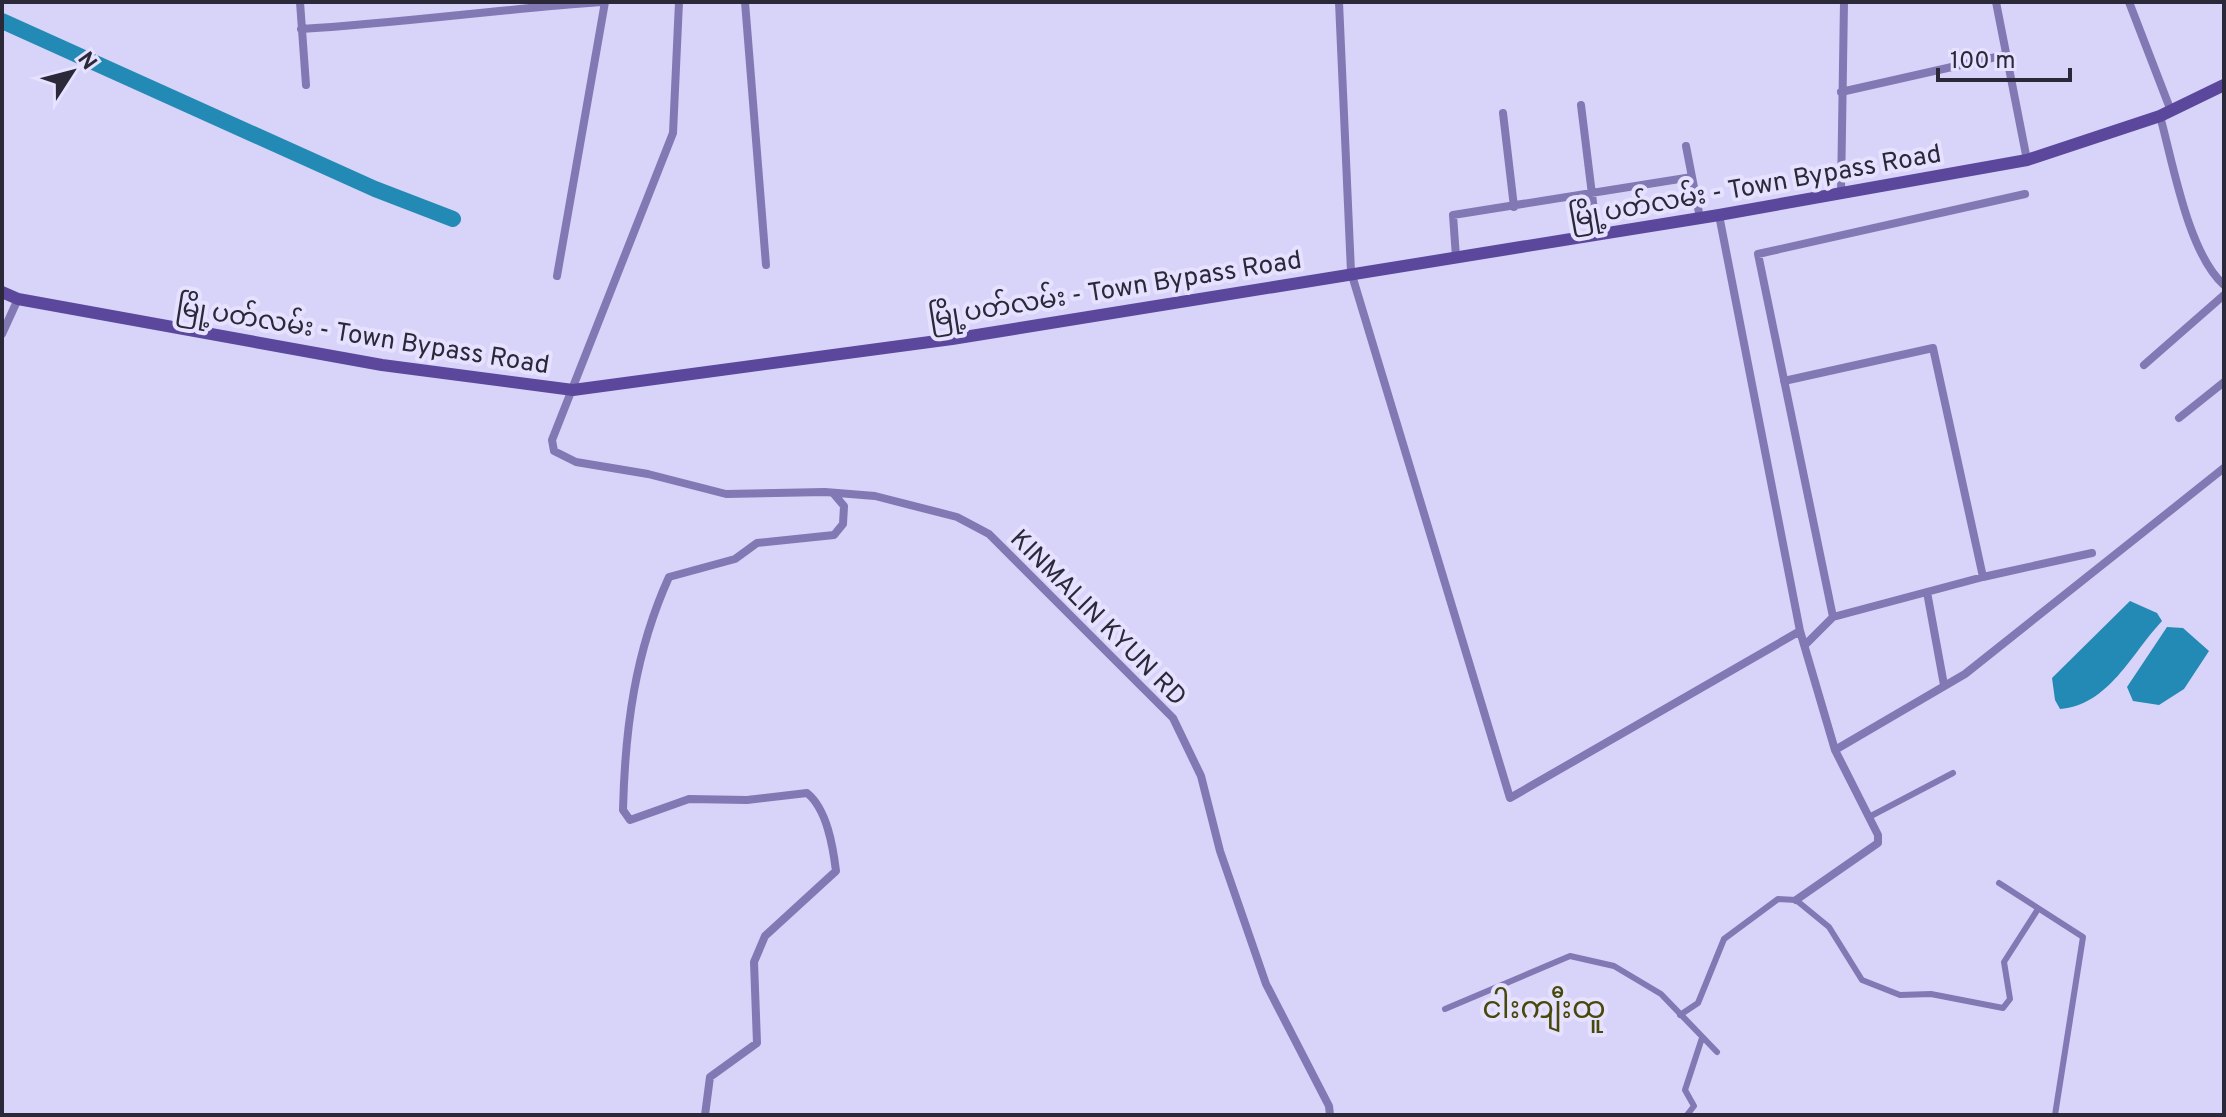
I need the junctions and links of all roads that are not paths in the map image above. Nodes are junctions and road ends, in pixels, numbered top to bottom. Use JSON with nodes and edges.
{"nodes":[{"id":1,"x":300,"y":2,"type":"edge"},
{"id":2,"x":603,"y":2,"type":"edge"},
{"id":3,"x":679,"y":2,"type":"edge"},
{"id":4,"x":745,"y":2,"type":"edge"},
{"id":5,"x":1339,"y":2,"type":"edge"},
{"id":6,"x":1844,"y":2,"type":"edge"},
{"id":7,"x":1996,"y":2,"type":"edge"},
{"id":8,"x":2129,"y":2,"type":"edge"},
{"id":9,"x":301,"y":29,"type":"junction"},
{"id":10,"x":2005,"y":55,"type":"junction"},
{"id":11,"x":306,"y":85,"type":"dead end"},
{"id":12,"x":2224,"y":85,"type":"edge"},
{"id":13,"x":1841,"y":92,"type":"junction"},
{"id":14,"x":1581,"y":105,"type":"dead end"},
{"id":15,"x":1503,"y":113,"type":"dead end"},
{"id":16,"x":2165,"y":114,"type":"junction"},
{"id":17,"x":1686,"y":146,"type":"dead end"},
{"id":18,"x":2027,"y":160,"type":"junction"},
{"id":19,"x":1692,"y":177,"type":"junction"},
{"id":20,"x":1592,"y":193,"type":"junction"},
{"id":21,"x":1841,"y":193,"type":"junction"},
{"id":22,"x":2025,"y":194,"type":"dead end"},
{"id":23,"x":1514,"y":207,"type":"junction"},
{"id":24,"x":1719,"y":215,"type":"junction"},
{"id":25,"x":1700,"y":218,"type":"junction"},
{"id":26,"x":1597,"y":235,"type":"junction"},
{"id":27,"x":1456,"y":257,"type":"junction"},
{"id":28,"x":766,"y":265,"type":"dead end"},
{"id":29,"x":1351,"y":272,"type":"junction"},
{"id":30,"x":557,"y":276,"type":"dead end"},
{"id":31,"x":2224,"y":285,"type":"edge"},
{"id":32,"x":2,"y":292,"type":"edge"},
{"id":33,"x":2224,"y":295,"type":"edge"},
{"id":34,"x":18,"y":299,"type":"junction"},
{"id":35,"x":2,"y":334,"type":"edge"},
{"id":36,"x":2144,"y":365,"type":"dead end"},
{"id":37,"x":1784,"y":381,"type":"junction"},
{"id":38,"x":2224,"y":382,"type":"edge"},
{"id":39,"x":573,"y":390,"type":"junction"},
{"id":40,"x":2179,"y":418,"type":"dead end"},
{"id":41,"x":2224,"y":468,"type":"edge"},
{"id":42,"x":833,"y":493,"type":"junction"},
{"id":43,"x":2092,"y":553,"type":"dead end"},
{"id":44,"x":1983,"y":577,"type":"junction"},
{"id":45,"x":1927,"y":592,"type":"junction"},
{"id":46,"x":1833,"y":617,"type":"junction"},
{"id":47,"x":1800,"y":631,"type":"junction"},
{"id":48,"x":1805,"y":645,"type":"junction"},
{"id":49,"x":1944,"y":685,"type":"junction"},
{"id":50,"x":1835,"y":750,"type":"junction"},
{"id":51,"x":1953,"y":773,"type":"dead end"},
{"id":52,"x":1869,"y":817,"type":"junction"},
{"id":53,"x":1999,"y":883,"type":"dead end"},
{"id":54,"x":1796,"y":900,"type":"junction"},
{"id":55,"x":2038,"y":909,"type":"junction"},
{"id":56,"x":1445,"y":1009,"type":"dead end"},
{"id":57,"x":1680,"y":1015,"type":"junction"},
{"id":58,"x":1702,"y":1038,"type":"junction"},
{"id":59,"x":1717,"y":1052,"type":"dead end"},
{"id":60,"x":705,"y":1115,"type":"edge"},
{"id":61,"x":1330,"y":1115,"type":"edge"},
{"id":62,"x":1687,"y":1115,"type":"edge"},
{"id":63,"x":2055,"y":1115,"type":"edge"}],
"edges":[{"from":1,"to":9,"type":"street"},
{"from":2,"to":9,"type":"street"},
{"from":2,"to":30,"type":"street"},
{"from":3,"to":39,"type":"street"},
{"from":4,"to":28,"type":"street"},
{"from":5,"to":29,"type":"street"},
{"from":6,"to":13,"type":"street"},
{"from":7,"to":10,"type":"street"},
{"from":8,"to":16,"type":"street"},
{"from":9,"to":11,"type":"street"},
{"from":10,"to":13,"type":"street"},
{"from":10,"to":18,"type":"street"},
{"from":12,"to":16,"type":"main road","name":"မြို့ပတ်လမ်း - Town Bypass Road"},
{"from":13,"to":21,"type":"street"},
{"from":14,"to":20,"type":"street"},
{"from":15,"to":23,"type":"street"},
{"from":16,"to":18,"type":"main road","name":"မြို့ပတ်လမ်း - Town Bypass Road"},
{"from":16,"to":31,"type":"street"},
{"from":17,"to":19,"type":"street"},
{"from":18,"to":21,"type":"main road","name":"မြို့ပတ်လမ်း - Town Bypass Road"},
{"from":19,"to":20,"type":"street"},
{"from":19,"to":25,"type":"street"},
{"from":20,"to":23,"type":"street"},
{"from":20,"to":26,"type":"street"},
{"from":21,"to":24,"type":"main road","name":"မြို့ပတ်လမ်း - Town Bypass Road"},
{"from":22,"to":37,"type":"street"},
{"from":23,"to":27,"type":"street"},
{"from":24,"to":25,"type":"main road","name":"မြို့ပတ်လမ်း - Town Bypass Road"},
{"from":24,"to":47,"type":"street"},
{"from":25,"to":26,"type":"main road","name":"မြို့ပတ်လမ်း - Town Bypass Road"},
{"from":26,"to":27,"type":"main road","name":"မြို့ပတ်လမ်း - Town Bypass Road"},
{"from":27,"to":29,"type":"main road","name":"မြို့ပတ်လမ်း - Town Bypass Road"},
{"from":29,"to":39,"type":"main road","name":"မြို့ပတ်လမ်း - Town Bypass Road"},
{"from":29,"to":47,"type":"street"},
{"from":32,"to":34,"type":"main road","name":"မြို့ပတ်လမ်း - Town Bypass Road"},
{"from":33,"to":36,"type":"street"},
{"from":34,"to":35,"type":"street"},
{"from":34,"to":39,"type":"main road","name":"မြို့ပတ်လမ်း - Town Bypass Road"},
{"from":37,"to":44,"type":"street"},
{"from":37,"to":46,"type":"street"},
{"from":38,"to":40,"type":"street"},
{"from":39,"to":42,"type":"street","name":"KINMALIN KYUN RD"},
{"from":41,"to":49,"type":"street"},
{"from":42,"to":60,"type":"street"},
{"from":42,"to":61,"type":"street","name":"KINMALIN KYUN RD"},
{"from":43,"to":44,"type":"street"},
{"from":44,"to":45,"type":"street"},
{"from":45,"to":46,"type":"street"},
{"from":45,"to":49,"type":"street"},
{"from":46,"to":48,"type":"street"},
{"from":47,"to":48,"type":"street"},
{"from":48,"to":50,"type":"street"},
{"from":49,"to":50,"type":"street"},
{"from":50,"to":52,"type":"street"},
{"from":51,"to":52,"type":"street"},
{"from":52,"to":54,"type":"street"},
{"from":53,"to":55,"type":"street"},
{"from":54,"to":55,"type":"street"},
{"from":54,"to":57,"type":"street"},
{"from":55,"to":63,"type":"street"},
{"from":56,"to":57,"type":"street"},
{"from":57,"to":58,"type":"street"},
{"from":58,"to":59,"type":"street"},
{"from":58,"to":62,"type":"street"}]}
